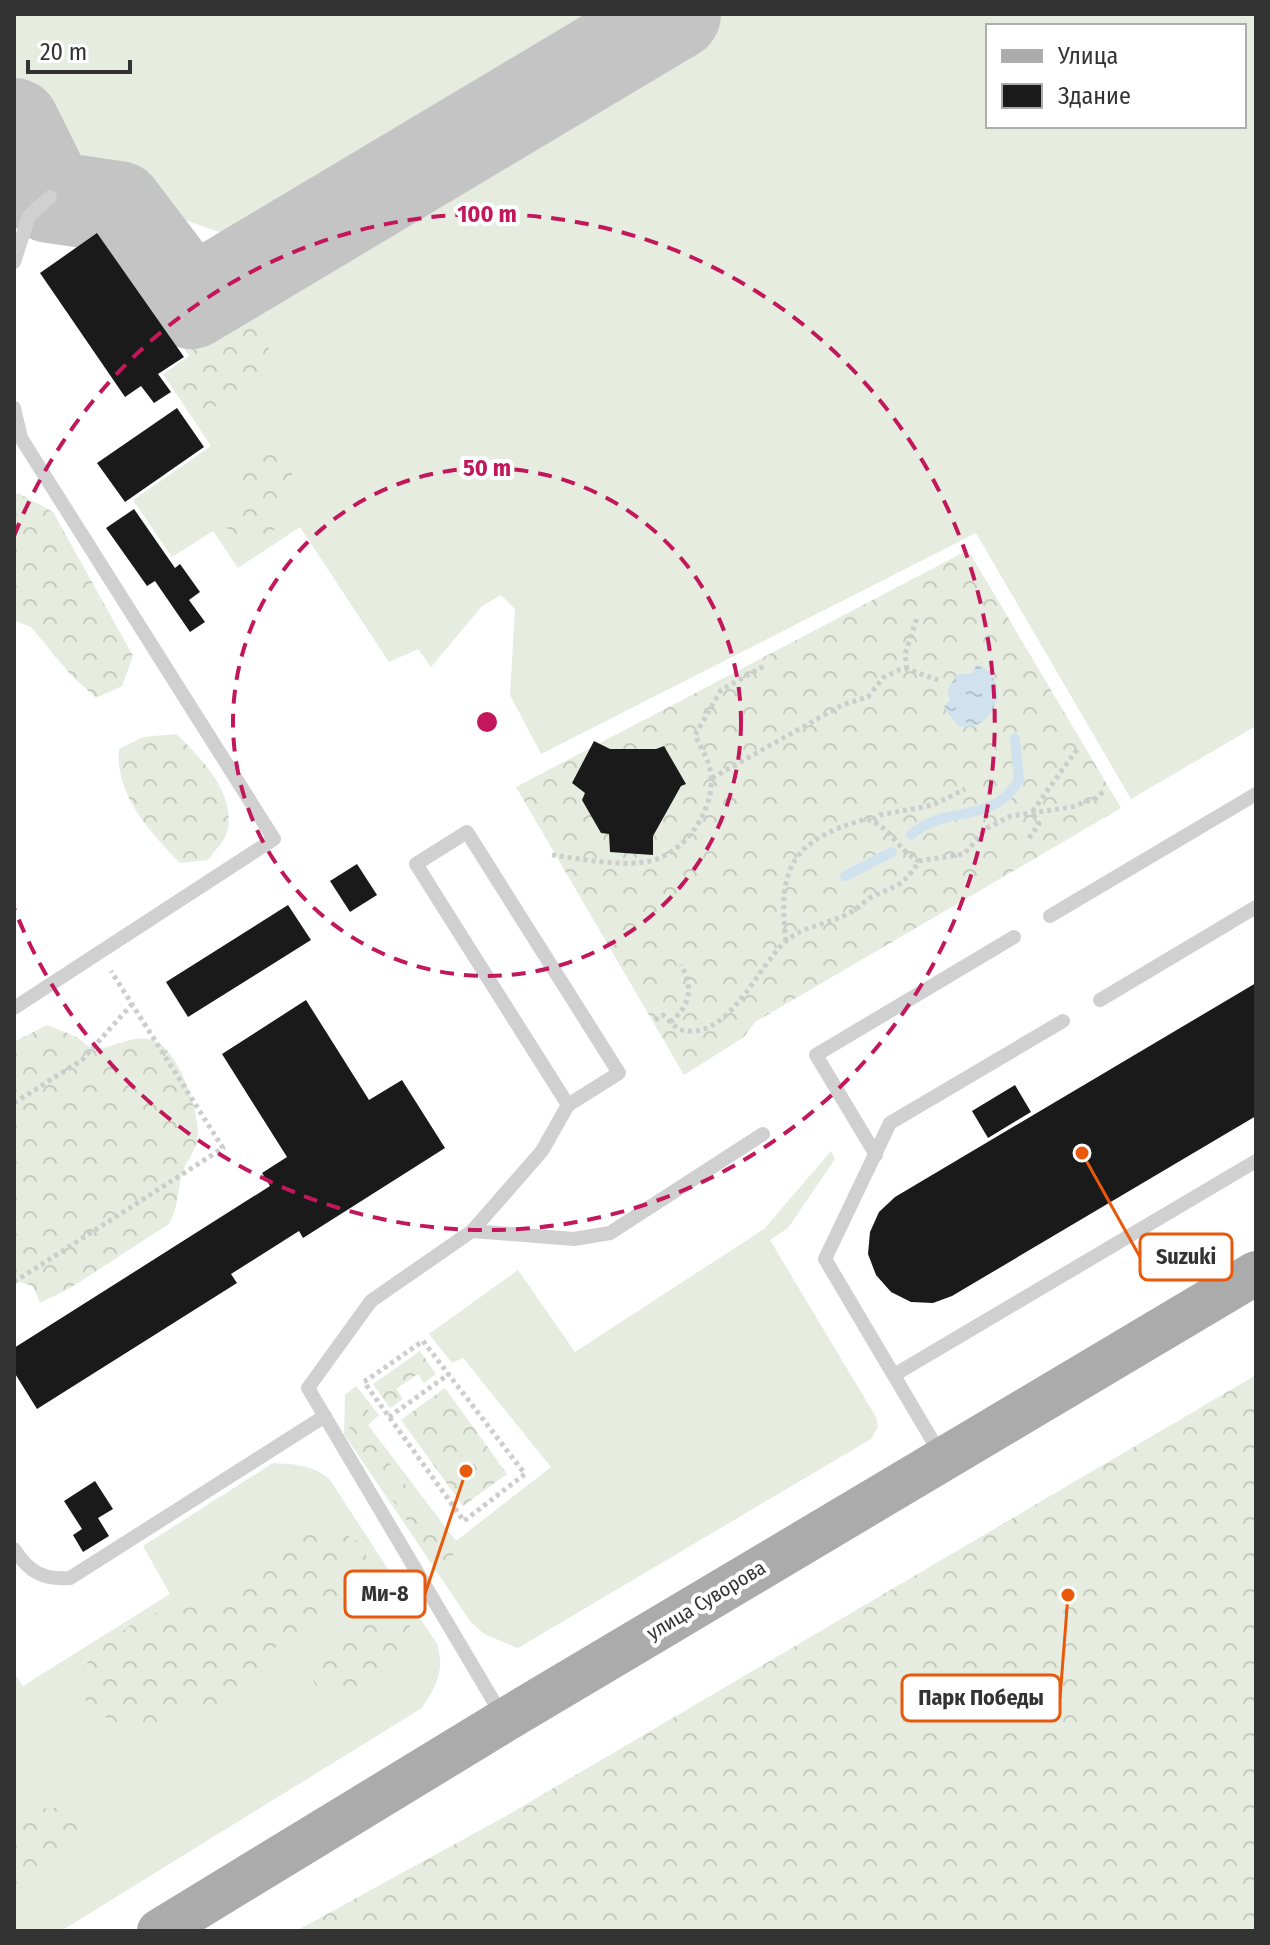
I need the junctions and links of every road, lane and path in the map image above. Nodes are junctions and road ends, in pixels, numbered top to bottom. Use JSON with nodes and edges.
{"nodes":[{"id":1,"x":50,"y":197,"type":"dead end"},
{"id":2,"x":14,"y":262,"type":"edge"},
{"id":3,"x":14,"y":408,"type":"edge"},
{"id":4,"x":917,"y":618,"type":"dead end"},
{"id":5,"x":764,"y":666,"type":"dead end"},
{"id":6,"x":907,"y":669,"type":"junction"},
{"id":7,"x":938,"y":680,"type":"dead end"},
{"id":8,"x":1078,"y":748,"type":"dead end"},
{"id":9,"x":712,"y":778,"type":"junction"},
{"id":10,"x":965,"y":789,"type":"dead end"},
{"id":11,"x":1104,"y":791,"type":"dead end"},
{"id":12,"x":1256,"y":794,"type":"edge"},
{"id":13,"x":1032,"y":812,"type":"junction"},
{"id":14,"x":872,"y":820,"type":"junction"},
{"id":15,"x":1029,"y":838,"type":"dead end"},
{"id":16,"x":552,"y":855,"type":"dead end"},
{"id":17,"x":919,"y":861,"type":"junction"},
{"id":18,"x":1256,"y":907,"type":"edge"},
{"id":19,"x":1050,"y":916,"type":"dead end"},
{"id":20,"x":1014,"y":937,"type":"dead end"},
{"id":21,"x":786,"y":941,"type":"junction"},
{"id":22,"x":99,"y":953,"type":"junction"},
{"id":23,"x":681,"y":965,"type":"dead end"},
{"id":24,"x":1100,"y":1000,"type":"dead end"},
{"id":25,"x":132,"y":1004,"type":"junction"},
{"id":26,"x":14,"y":1008,"type":"edge"},
{"id":27,"x":655,"y":1020,"type":"dead end"},
{"id":28,"x":1063,"y":1021,"type":"dead end"},
{"id":29,"x":670,"y":1022,"type":"junction"},
{"id":30,"x":14,"y":1103,"type":"edge"},
{"id":31,"x":568,"y":1105,"type":"junction"},
{"id":32,"x":763,"y":1134,"type":"dead end"},
{"id":33,"x":876,"y":1155,"type":"junction"},
{"id":34,"x":1256,"y":1161,"type":"edge"},
{"id":35,"x":472,"y":1231,"type":"junction"},
{"id":36,"x":1256,"y":1273,"type":"edge"},
{"id":37,"x":14,"y":1282,"type":"edge"},
{"id":38,"x":449,"y":1374,"type":"junction"},
{"id":39,"x":894,"y":1375,"type":"junction"},
{"id":40,"x":325,"y":1416,"type":"junction"},
{"id":41,"x":389,"y":1417,"type":"junction"},
{"id":42,"x":943,"y":1458,"type":"junction"},
{"id":43,"x":14,"y":1549,"type":"edge"},
{"id":44,"x":505,"y":1720,"type":"junction"},
{"id":45,"x":159,"y":1931,"type":"edge"}],
"edges":[{"from":1,"to":2,"type":"lane"},
{"from":3,"to":22,"type":"lane"},
{"from":4,"to":6,"type":"path"},
{"from":5,"to":9,"type":"path"},
{"from":6,"to":7,"type":"path"},
{"from":6,"to":9,"type":"path"},
{"from":8,"to":13,"type":"path"},
{"from":9,"to":16,"type":"path"},
{"from":10,"to":14,"type":"path"},
{"from":11,"to":13,"type":"path"},
{"from":12,"to":19,"type":"lane"},
{"from":13,"to":15,"type":"path"},
{"from":13,"to":17,"type":"path"},
{"from":14,"to":17,"type":"path"},
{"from":14,"to":21,"type":"path"},
{"from":17,"to":21,"type":"path"},
{"from":18,"to":24,"type":"lane"},
{"from":20,"to":33,"type":"lane"},
{"from":21,"to":29,"type":"path"},
{"from":22,"to":25,"type":"path"},
{"from":22,"to":26,"type":"lane"},
{"from":23,"to":29,"type":"path"},
{"from":25,"to":30,"type":"path"},
{"from":25,"to":37,"type":"path"},
{"from":27,"to":29,"type":"path"},
{"from":28,"to":33,"type":"lane"},
{"from":31,"to":31,"type":"lane"},
{"from":31,"to":35,"type":"lane"},
{"from":32,"to":35,"type":"lane"},
{"from":33,"to":39,"type":"lane"},
{"from":34,"to":39,"type":"lane"},
{"from":35,"to":40,"type":"lane"},
{"from":36,"to":42,"type":"main road","name":"улица Суворова"},
{"from":38,"to":41,"type":"path"},
{"from":38,"to":41,"type":"path"},
{"from":38,"to":41,"type":"path"},
{"from":39,"to":42,"type":"lane"},
{"from":40,"to":43,"type":"lane"},
{"from":40,"to":44,"type":"lane"},
{"from":42,"to":44,"type":"main road","name":"улица Суворова"},
{"from":44,"to":45,"type":"main road","name":"улица Суворова"}]}
